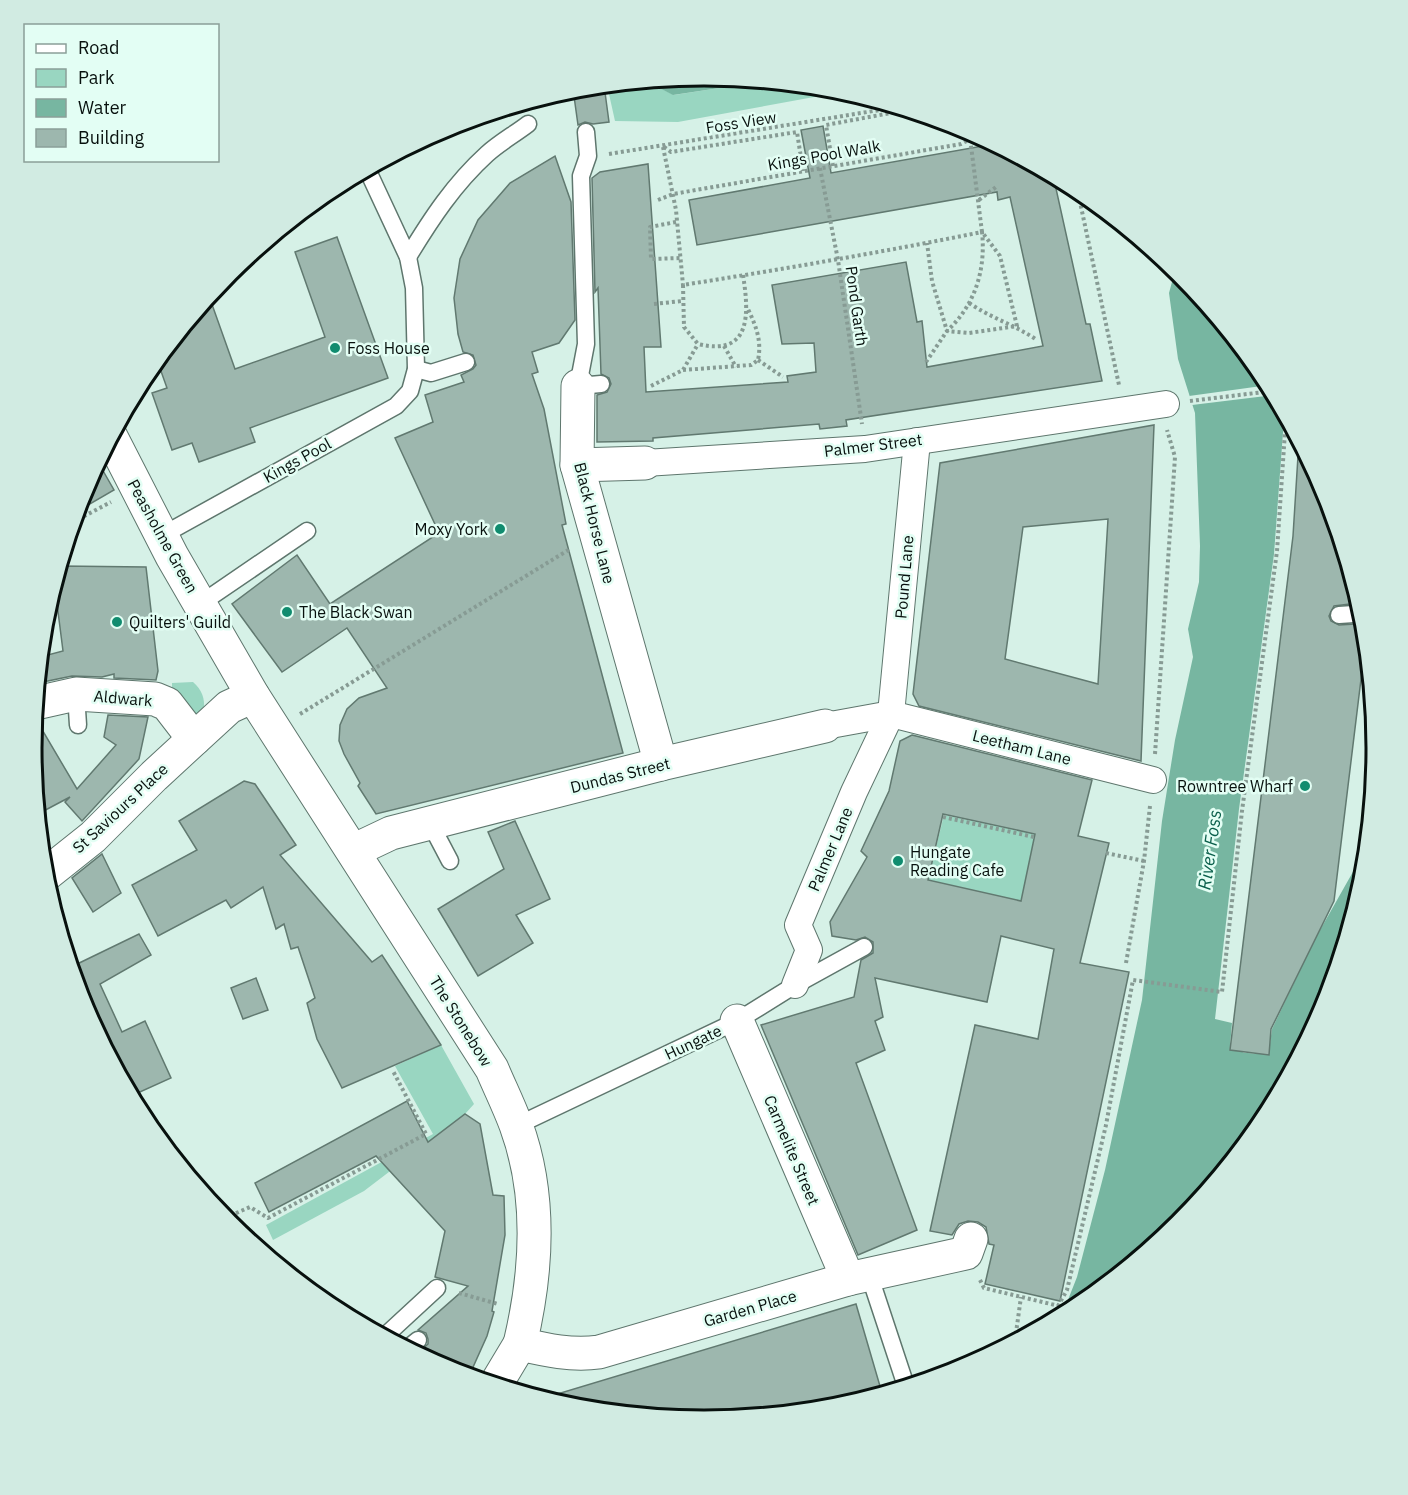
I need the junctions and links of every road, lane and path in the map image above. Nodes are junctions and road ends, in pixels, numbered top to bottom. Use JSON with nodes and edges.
{"nodes":[{"id":1,"x":881,"y":110,"type":"edge"},
{"id":2,"x":891,"y":113,"type":"edge"},
{"id":3,"x":528,"y":124,"type":"dead end"},
{"id":4,"x":586,"y":132,"type":"dead end"},
{"id":5,"x":967,"y":141,"type":"edge"},
{"id":6,"x":970,"y":142,"type":"edge"},
{"id":7,"x":663,"y":147,"type":"junction"},
{"id":8,"x":588,"y":156,"type":"junction"},
{"id":9,"x":833,"y":165,"type":"junction"},
{"id":10,"x":820,"y":168,"type":"junction"},
{"id":11,"x":803,"y":171,"type":"junction"},
{"id":12,"x":371,"y":175,"type":"edge"},
{"id":13,"x":996,"y":187,"type":"dead end"},
{"id":14,"x":673,"y":194,"type":"junction"},
{"id":15,"x":658,"y":200,"type":"dead end"},
{"id":16,"x":979,"y":201,"type":"junction"},
{"id":17,"x":1080,"y":203,"type":"edge"},
{"id":18,"x":676,"y":222,"type":"junction"},
{"id":19,"x":982,"y":232,"type":"junction"},
{"id":20,"x":927,"y":243,"type":"junction"},
{"id":21,"x":408,"y":257,"type":"junction"},
{"id":22,"x":681,"y":258,"type":"junction"},
{"id":23,"x":838,"y":260,"type":"junction"},
{"id":24,"x":744,"y":275,"type":"junction"},
{"id":25,"x":683,"y":285,"type":"junction"},
{"id":26,"x":682,"y":301,"type":"junction"},
{"id":27,"x":969,"y":303,"type":"junction"},
{"id":28,"x":654,"y":304,"type":"dead end"},
{"id":29,"x":748,"y":309,"type":"junction"},
{"id":30,"x":1017,"y":326,"type":"junction"},
{"id":31,"x":947,"y":331,"type":"junction"},
{"id":32,"x":1037,"y":340,"type":"dead end"},
{"id":33,"x":698,"y":344,"type":"junction"},
{"id":34,"x":724,"y":346,"type":"junction"},
{"id":35,"x":758,"y":360,"type":"junction"},
{"id":36,"x":466,"y":362,"type":"dead end"},
{"id":37,"x":926,"y":362,"type":"dead end"},
{"id":38,"x":736,"y":366,"type":"junction"},
{"id":39,"x":416,"y":369,"type":"junction"},
{"id":40,"x":683,"y":370,"type":"junction"},
{"id":41,"x":783,"y":377,"type":"dead end"},
{"id":42,"x":590,"y":385,"type":"joint"},
{"id":43,"x":651,"y":386,"type":"dead end"},
{"id":44,"x":1262,"y":392,"type":"edge"},
{"id":45,"x":1163,"y":404,"type":"junction"},
{"id":46,"x":1124,"y":409,"type":"junction"},
{"id":47,"x":1285,"y":431,"type":"edge"},
{"id":48,"x":917,"y":441,"type":"junction"},
{"id":49,"x":115,"y":446,"type":"edge"},
{"id":50,"x":865,"y":449,"type":"junction"},
{"id":51,"x":645,"y":463,"type":"joint"},
{"id":52,"x":578,"y":465,"type":"junction"},
{"id":53,"x":135,"y":488,"type":"junction"},
{"id":54,"x":84,"y":516,"type":"edge"},
{"id":55,"x":307,"y":531,"type":"dead end"},
{"id":56,"x":597,"y":534,"type":"junction"},
{"id":57,"x":161,"y":536,"type":"junction"},
{"id":58,"x":200,"y":604,"type":"junction"},
{"id":59,"x":1352,"y":614,"type":"edge"},
{"id":60,"x":1339,"y":615,"type":"dead end"},
{"id":61,"x":254,"y":696,"type":"junction"},
{"id":62,"x":56,"y":703,"type":"edge"},
{"id":63,"x":891,"y":714,"type":"junction"},
{"id":64,"x":291,"y":719,"type":"dead end"},
{"id":65,"x":825,"y":726,"type":"joint"},
{"id":66,"x":194,"y":739,"type":"junction"},
{"id":67,"x":661,"y":764,"type":"junction"},
{"id":68,"x":1153,"y":780,"type":"junction"},
{"id":69,"x":943,"y":817,"type":"dead end"},
{"id":70,"x":430,"y":823,"type":"junction"},
{"id":71,"x":1034,"y":837,"type":"dead end"},
{"id":72,"x":353,"y":851,"type":"junction"},
{"id":73,"x":1106,"y":853,"type":"dead end"},
{"id":74,"x":450,"y":861,"type":"dead end"},
{"id":75,"x":1144,"y":861,"type":"junction"},
{"id":76,"x":54,"y":868,"type":"edge"},
{"id":77,"x":864,"y":948,"type":"dead end"},
{"id":78,"x":1126,"y":963,"type":"dead end"},
{"id":79,"x":795,"y":985,"type":"junction"},
{"id":80,"x":737,"y":1021,"type":"junction"},
{"id":81,"x":393,"y":1071,"type":"dead end"},
{"id":82,"x":516,"y":1126,"type":"junction"},
{"id":83,"x":234,"y":1214,"type":"edge"},
{"id":84,"x":968,"y":1246,"type":"joint"},
{"id":85,"x":858,"y":1277,"type":"junction"},
{"id":86,"x":437,"y":1288,"type":"joint"},
{"id":87,"x":1021,"y":1297,"type":"junction"},
{"id":88,"x":1059,"y":1306,"type":"joint"},
{"id":89,"x":528,"y":1311,"type":"junction"},
{"id":90,"x":391,"y":1330,"type":"edge"},
{"id":91,"x":1016,"y":1331,"type":"edge"},
{"id":92,"x":520,"y":1344,"type":"junction"},
{"id":93,"x":500,"y":1377,"type":"edge"},
{"id":94,"x":903,"y":1378,"type":"edge"}],
"edges":[{"from":1,"to":7,"type":"path","name":"Foss View"},
{"from":2,"to":9,"type":"path"},
{"from":3,"to":21,"type":"lane"},
{"from":4,"to":8,"type":"lane","name":"Black Horse Lane"},
{"from":5,"to":9,"type":"path","name":"Kings Pool Walk"},
{"from":6,"to":16,"type":"path"},
{"from":7,"to":8,"type":"path","name":"Foss View"},
{"from":7,"to":11,"type":"path"},
{"from":7,"to":14,"type":"path"},
{"from":8,"to":42,"type":"lane","name":"Black Horse Lane"},
{"from":9,"to":10,"type":"path","name":"Kings Pool Walk"},
{"from":10,"to":11,"type":"path","name":"Kings Pool Walk"},
{"from":10,"to":23,"type":"path","name":"Pond Garth"},
{"from":11,"to":14,"type":"path","name":"Kings Pool Walk"},
{"from":12,"to":21,"type":"lane"},
{"from":13,"to":16,"type":"path"},
{"from":14,"to":15,"type":"path","name":"Kings Pool Walk"},
{"from":14,"to":18,"type":"path"},
{"from":16,"to":19,"type":"path"},
{"from":17,"to":46,"type":"path"},
{"from":18,"to":22,"type":"path"},
{"from":18,"to":22,"type":"path"},
{"from":19,"to":20,"type":"path"},
{"from":19,"to":27,"type":"path"},
{"from":19,"to":30,"type":"path"},
{"from":20,"to":23,"type":"path"},
{"from":20,"to":31,"type":"path"},
{"from":21,"to":39,"type":"lane"},
{"from":22,"to":25,"type":"path"},
{"from":23,"to":24,"type":"path"},
{"from":23,"to":50,"type":"path","name":"Pond Garth"},
{"from":24,"to":25,"type":"path"},
{"from":24,"to":29,"type":"path"},
{"from":25,"to":26,"type":"path"},
{"from":26,"to":28,"type":"path"},
{"from":26,"to":33,"type":"path"},
{"from":27,"to":30,"type":"path"},
{"from":27,"to":31,"type":"path"},
{"from":29,"to":34,"type":"path"},
{"from":29,"to":35,"type":"path"},
{"from":30,"to":31,"type":"path"},
{"from":30,"to":32,"type":"path"},
{"from":31,"to":37,"type":"path"},
{"from":33,"to":34,"type":"path"},
{"from":33,"to":40,"type":"path"},
{"from":34,"to":38,"type":"path"},
{"from":35,"to":38,"type":"path"},
{"from":35,"to":41,"type":"path"},
{"from":36,"to":39,"type":"lane"},
{"from":38,"to":40,"type":"path"},
{"from":39,"to":57,"type":"lane","name":"Kings Pool"},
{"from":40,"to":43,"type":"path"},
{"from":42,"to":52,"type":"street","name":"Black Horse Lane"},
{"from":44,"to":45,"type":"path"},
{"from":45,"to":46,"type":"street","name":"Palmer Street"},
{"from":45,"to":68,"type":"path"},
{"from":46,"to":48,"type":"street","name":"Palmer Street"},
{"from":47,"to":88,"type":"path"},
{"from":48,"to":50,"type":"street","name":"Palmer Street"},
{"from":48,"to":63,"type":"street","name":"Pound Lane"},
{"from":49,"to":53,"type":"street","name":"Peasholme Green"},
{"from":50,"to":51,"type":"street","name":"Palmer Street"},
{"from":51,"to":52,"type":"street","name":"Palmer Street"},
{"from":52,"to":56,"type":"street","name":"Black Horse Lane"},
{"from":53,"to":54,"type":"path"},
{"from":53,"to":57,"type":"street","name":"Peasholme Green"},
{"from":55,"to":58,"type":"lane"},
{"from":56,"to":64,"type":"path"},
{"from":56,"to":67,"type":"street","name":"Black Horse Lane"},
{"from":57,"to":58,"type":"street","name":"Peasholme Green"},
{"from":58,"to":61,"type":"street","name":"Peasholme Green"},
{"from":59,"to":60,"type":"lane"},
{"from":61,"to":66,"type":"street","name":"St Saviours Place"},
{"from":61,"to":72,"type":"street","name":"The Stonebow"},
{"from":62,"to":66,"type":"street","name":"Aldwark"},
{"from":63,"to":65,"type":"street","name":"Dundas Street"},
{"from":63,"to":68,"type":"street","name":"Leetham Lane"},
{"from":63,"to":79,"type":"street","name":"Palmer Lane"},
{"from":65,"to":67,"type":"street","name":"Dundas Street"},
{"from":66,"to":76,"type":"street","name":"St Saviours Place"},
{"from":67,"to":70,"type":"street","name":"Dundas Street"},
{"from":68,"to":75,"type":"path"},
{"from":69,"to":71,"type":"path"},
{"from":70,"to":72,"type":"street","name":"Dundas Street"},
{"from":70,"to":74,"type":"lane"},
{"from":72,"to":82,"type":"street","name":"The Stonebow"},
{"from":73,"to":75,"type":"path"},
{"from":75,"to":78,"type":"path"},
{"from":77,"to":79,"type":"lane","name":"Hungate"},
{"from":79,"to":80,"type":"lane","name":"Hungate"},
{"from":80,"to":82,"type":"lane","name":"Hungate"},
{"from":80,"to":85,"type":"street","name":"Carmelite Street"},
{"from":81,"to":83,"type":"path"},
{"from":82,"to":89,"type":"street","name":"The Stonebow"},
{"from":84,"to":85,"type":"street","name":"Garden Place"},
{"from":84,"to":87,"type":"path"},
{"from":85,"to":92,"type":"street","name":"Garden Place"},
{"from":85,"to":94,"type":"lane"},
{"from":86,"to":89,"type":"path"},
{"from":86,"to":90,"type":"lane"},
{"from":87,"to":88,"type":"path"},
{"from":87,"to":91,"type":"path"},
{"from":89,"to":92,"type":"street","name":"The Stonebow"},
{"from":92,"to":93,"type":"street","name":"The Stonebow"}]}
